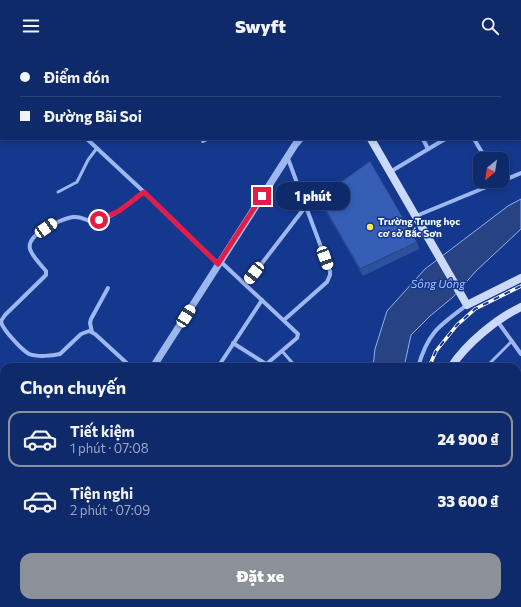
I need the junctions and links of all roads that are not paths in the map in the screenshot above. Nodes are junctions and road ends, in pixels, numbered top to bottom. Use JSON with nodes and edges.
{"nodes":[{"id":1,"x":88,"y":140,"type":"edge"},
{"id":2,"x":299,"y":140,"type":"edge"},
{"id":3,"x":372,"y":140,"type":"edge"},
{"id":4,"x":424,"y":140,"type":"edge"},
{"id":5,"x":443,"y":140,"type":"edge"},
{"id":6,"x":475,"y":140,"type":"edge"},
{"id":7,"x":97,"y":148,"type":"junction"},
{"id":8,"x":428,"y":149,"type":"junction"},
{"id":9,"x":482,"y":152,"type":"edge"},
{"id":10,"x":287,"y":156,"type":"junction"},
{"id":11,"x":390,"y":172,"type":"junction"},
{"id":12,"x":521,"y":173,"type":"edge"},
{"id":13,"x":509,"y":178,"type":"edge"},
{"id":14,"x":483,"y":188,"type":"edge"},
{"id":15,"x":58,"y":192,"type":"dead end"},
{"id":16,"x":144,"y":192,"type":"junction"},
{"id":17,"x":306,"y":206,"type":"junction"},
{"id":18,"x":416,"y":216,"type":"junction"},
{"id":19,"x":219,"y":263,"type":"junction"},
{"id":20,"x":521,"y":278,"type":"edge"},
{"id":21,"x":246,"y":284,"type":"junction"},
{"id":22,"x":108,"y":288,"type":"dead end"},
{"id":23,"x":262,"y":300,"type":"junction"},
{"id":24,"x":466,"y":302,"type":"junction"},
{"id":25,"x":521,"y":307,"type":"edge"},
{"id":26,"x":284,"y":320,"type":"junction"},
{"id":27,"x":498,"y":322,"type":"junction"},
{"id":28,"x":92,"y":332,"type":"junction"},
{"id":29,"x":512,"y":341,"type":"junction"},
{"id":30,"x":234,"y":343,"type":"junction"},
{"id":31,"x":282,"y":350,"type":"junction"},
{"id":32,"x":521,"y":354,"type":"edge"},
{"id":33,"x":127,"y":363,"type":"edge"},
{"id":34,"x":156,"y":363,"type":"edge"},
{"id":35,"x":221,"y":363,"type":"edge"},
{"id":36,"x":260,"y":363,"type":"edge"},
{"id":37,"x":267,"y":363,"type":"edge"},
{"id":38,"x":293,"y":363,"type":"edge"},
{"id":39,"x":419,"y":363,"type":"edge"},
{"id":40,"x":453,"y":363,"type":"edge"},
{"id":41,"x":490,"y":363,"type":"edge"}],
"edges":[{"from":1,"to":7,"type":"street"},
{"from":2,"to":10,"type":"street"},
{"from":3,"to":11,"type":"main road"},
{"from":4,"to":8,"type":"street"},
{"from":5,"to":8,"type":"street"},
{"from":6,"to":9,"type":"street"},
{"from":7,"to":15,"type":"lane"},
{"from":7,"to":16,"type":"street"},
{"from":8,"to":11,"type":"street"},
{"from":10,"to":17,"type":"street"},
{"from":10,"to":19,"type":"street"},
{"from":11,"to":18,"type":"main road"},
{"from":12,"to":13,"type":"street"},
{"from":14,"to":18,"type":"street"},
{"from":16,"to":19,"type":"street"},
{"from":16,"to":28,"type":"street"},
{"from":17,"to":21,"type":"street"},
{"from":17,"to":26,"type":"street"},
{"from":18,"to":24,"type":"main road"},
{"from":19,"to":21,"type":"street"},
{"from":19,"to":34,"type":"street"},
{"from":20,"to":24,"type":"main road"},
{"from":21,"to":23,"type":"street"},
{"from":22,"to":28,"type":"street"},
{"from":23,"to":26,"type":"street"},
{"from":23,"to":30,"type":"street"},
{"from":24,"to":39,"type":"street"},
{"from":25,"to":27,"type":"main road"},
{"from":26,"to":31,"type":"street"},
{"from":27,"to":29,"type":"street"},
{"from":27,"to":40,"type":"main road"},
{"from":28,"to":33,"type":"street"},
{"from":29,"to":32,"type":"street"},
{"from":29,"to":41,"type":"lane"},
{"from":30,"to":35,"type":"street"},
{"from":30,"to":36,"type":"street"},
{"from":31,"to":37,"type":"street"},
{"from":31,"to":38,"type":"lane"}]}
